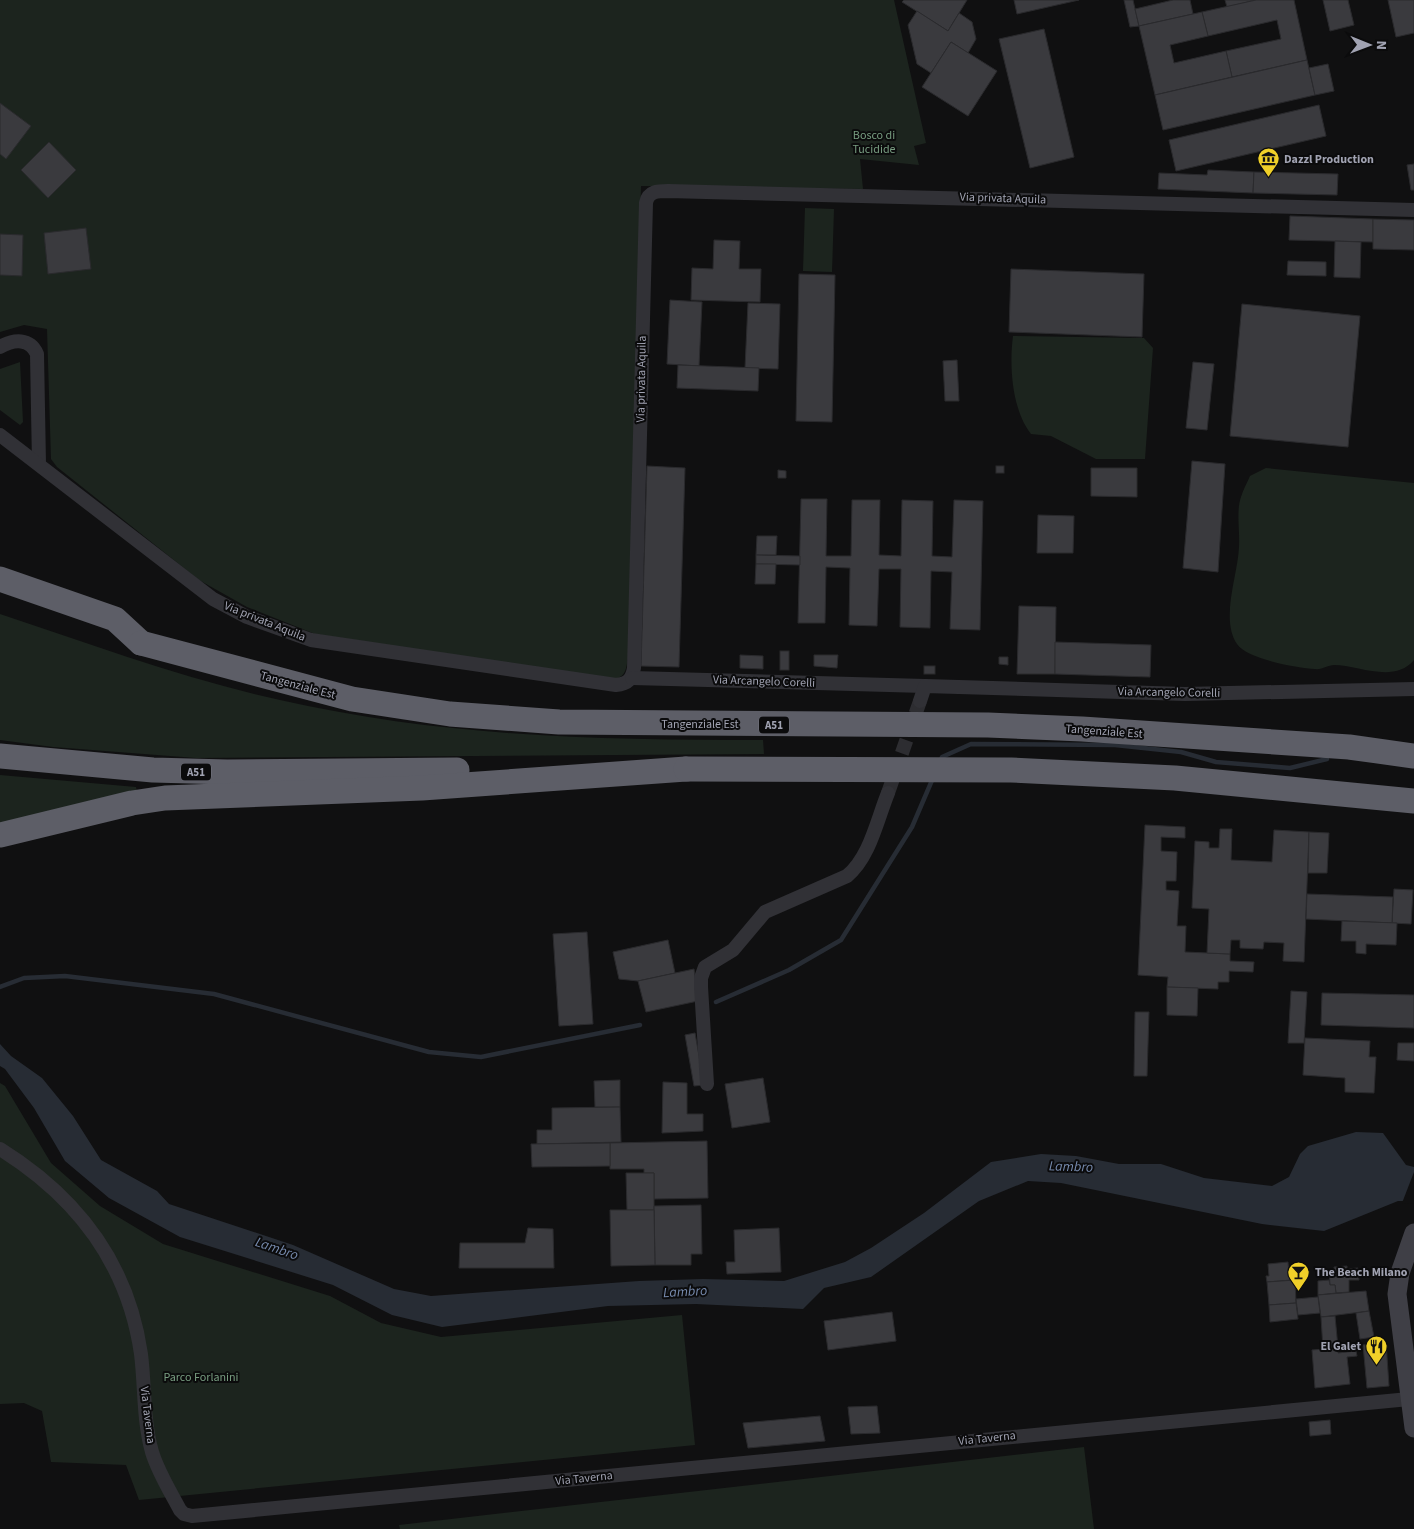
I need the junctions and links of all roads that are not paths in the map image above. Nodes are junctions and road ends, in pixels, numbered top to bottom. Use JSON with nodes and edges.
{"nodes":[{"id":1,"x":1414,"y":210,"type":"edge"},
{"id":2,"x":0,"y":347,"type":"edge"},
{"id":3,"x":0,"y":435,"type":"edge"},
{"id":4,"x":39,"y":464,"type":"junction"},
{"id":5,"x":0,"y":579,"type":"edge"},
{"id":6,"x":0,"y":596,"type":"edge"},
{"id":7,"x":27,"y":597,"type":"junction"},
{"id":8,"x":632,"y":678,"type":"junction"},
{"id":9,"x":925,"y":686,"type":"junction"},
{"id":10,"x":1414,"y":688,"type":"edge"},
{"id":11,"x":920,"y":701,"type":"tunnel mouth"},
{"id":12,"x":0,"y":756,"type":"edge"},
{"id":13,"x":1414,"y":756,"type":"edge"},
{"id":14,"x":339,"y":781,"type":"junction"},
{"id":15,"x":888,"y":792,"type":"tunnel mouth"},
{"id":16,"x":1414,"y":801,"type":"edge"},
{"id":17,"x":0,"y":835,"type":"edge"},
{"id":18,"x":707,"y":1084,"type":"dead end"},
{"id":19,"x":0,"y":1149,"type":"edge"},
{"id":20,"x":1414,"y":1232,"type":"edge"},
{"id":21,"x":1410,"y":1399,"type":"junction"},
{"id":22,"x":1414,"y":1428,"type":"edge"}],
"edges":[{"from":1,"to":8,"type":"street","name":"Via privata Aquila"},
{"from":2,"to":4,"type":"street"},
{"from":3,"to":4,"type":"street","name":"Via privata Aquila"},
{"from":4,"to":8,"type":"street","name":"Via privata Aquila"},
{"from":5,"to":7,"type":"highway"},
{"from":6,"to":7,"type":"highway","name":"Tangenziale Est","number":"A51"},
{"from":7,"to":13,"type":"highway","name":"Tangenziale Est","number":"A51","bridge":true},
{"from":8,"to":9,"type":"street","name":"Via Arcangelo Corelli"},
{"from":9,"to":10,"type":"street","name":"Via Arcangelo Corelli"},
{"from":9,"to":11,"type":"street"},
{"from":12,"to":14,"type":"highway","number":"A51"},
{"from":14,"to":16,"type":"highway","number":"A51","bridge":true},
{"from":14,"to":17,"type":"highway"},
{"from":15,"to":18,"type":"street"},
{"from":19,"to":21,"type":"street","name":"Via Taverna"},
{"from":20,"to":21,"type":"street"},
{"from":21,"to":22,"type":"street"}]}
